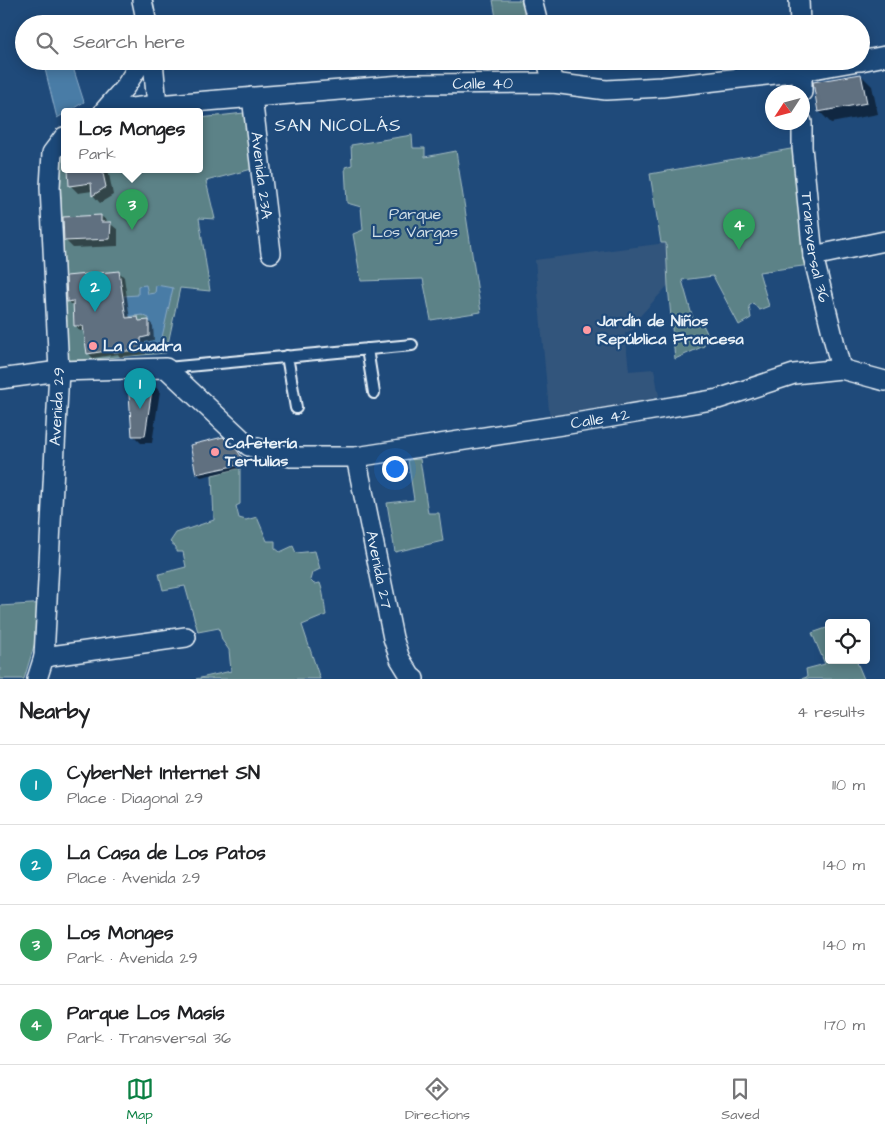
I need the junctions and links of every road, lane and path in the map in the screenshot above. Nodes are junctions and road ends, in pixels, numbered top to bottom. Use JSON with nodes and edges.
{"nodes":[{"id":1,"x":142,"y":0,"type":"edge"},
{"id":2,"x":532,"y":0,"type":"edge"},
{"id":3,"x":799,"y":0,"type":"edge"},
{"id":4,"x":145,"y":15,"type":"edge"},
{"id":5,"x":536,"y":15,"type":"edge"},
{"id":6,"x":800,"y":15,"type":"edge"},
{"id":7,"x":885,"y":56,"type":"edge"},
{"id":8,"x":870,"y":59,"type":"edge"},
{"id":9,"x":136,"y":70,"type":"edge"},
{"id":10,"x":154,"y":70,"type":"edge"},
{"id":11,"x":549,"y":70,"type":"edge"},
{"id":12,"x":775,"y":70,"type":"edge"},
{"id":13,"x":802,"y":70,"type":"edge"},
{"id":14,"x":553,"y":83,"type":"junction"},
{"id":15,"x":802,"y":85,"type":"edge"},
{"id":16,"x":252,"y":97,"type":"junction"},
{"id":17,"x":157,"y":105,"type":"junction"},
{"id":18,"x":108,"y":108,"type":"edge"},
{"id":19,"x":131,"y":108,"type":"edge"},
{"id":20,"x":802,"y":130,"type":"edge"},
{"id":21,"x":61,"y":141,"type":"edge"},
{"id":22,"x":885,"y":242,"type":"edge"},
{"id":23,"x":271,"y":253,"type":"dead end"},
{"id":24,"x":813,"y":256,"type":"junction"},
{"id":25,"x":412,"y":345,"type":"dead end"},
{"id":26,"x":367,"y":349,"type":"junction"},
{"id":27,"x":287,"y":356,"type":"junction"},
{"id":28,"x":166,"y":368,"type":"junction"},
{"id":29,"x":841,"y":369,"type":"junction"},
{"id":30,"x":59,"y":371,"type":"junction"},
{"id":31,"x":0,"y":379,"type":"edge"},
{"id":32,"x":885,"y":381,"type":"edge"},
{"id":33,"x":374,"y":393,"type":"dead end"},
{"id":34,"x":296,"y":408,"type":"dead end"},
{"id":35,"x":356,"y":457,"type":"junction"},
{"id":36,"x":186,"y":637,"type":"dead end"},
{"id":37,"x":44,"y":657,"type":"junction"},
{"id":38,"x":37,"y":679,"type":"edge"},
{"id":39,"x":414,"y":679,"type":"edge"}],
"edges":[{"from":1,"to":4,"type":"street"},
{"from":2,"to":5,"type":"street"},
{"from":3,"to":6,"type":"street"},
{"from":7,"to":8,"type":"street","name":"Calle 40"},
{"from":9,"to":18,"type":"street"},
{"from":10,"to":17,"type":"street"},
{"from":11,"to":14,"type":"street"},
{"from":12,"to":14,"type":"street","name":"Calle 40"},
{"from":13,"to":15,"type":"street"},
{"from":14,"to":16,"type":"street","name":"Calle 40"},
{"from":16,"to":17,"type":"street","name":"Calle 40"},
{"from":16,"to":23,"type":"street","name":"Avenida 23A"},
{"from":17,"to":19,"type":"street","name":"Calle 40"},
{"from":20,"to":24,"type":"street","name":"Transversal 36"},
{"from":21,"to":30,"type":"street","name":"Avenida 29"},
{"from":22,"to":24,"type":"street"},
{"from":24,"to":29,"type":"street","name":"Transversal 36"},
{"from":25,"to":26,"type":"lane"},
{"from":26,"to":27,"type":"lane"},
{"from":26,"to":33,"type":"lane"},
{"from":27,"to":28,"type":"lane"},
{"from":27,"to":34,"type":"lane"},
{"from":28,"to":30,"type":"street"},
{"from":28,"to":35,"type":"street","name":"Calle 42"},
{"from":29,"to":32,"type":"street"},
{"from":29,"to":35,"type":"street","name":"Calle 42"},
{"from":30,"to":31,"type":"street"},
{"from":30,"to":37,"type":"street","name":"Avenida 29"},
{"from":35,"to":39,"type":"street","name":"Avenida 27"},
{"from":36,"to":37,"type":"street"},
{"from":37,"to":38,"type":"street","name":"Avenida 29"}]}
